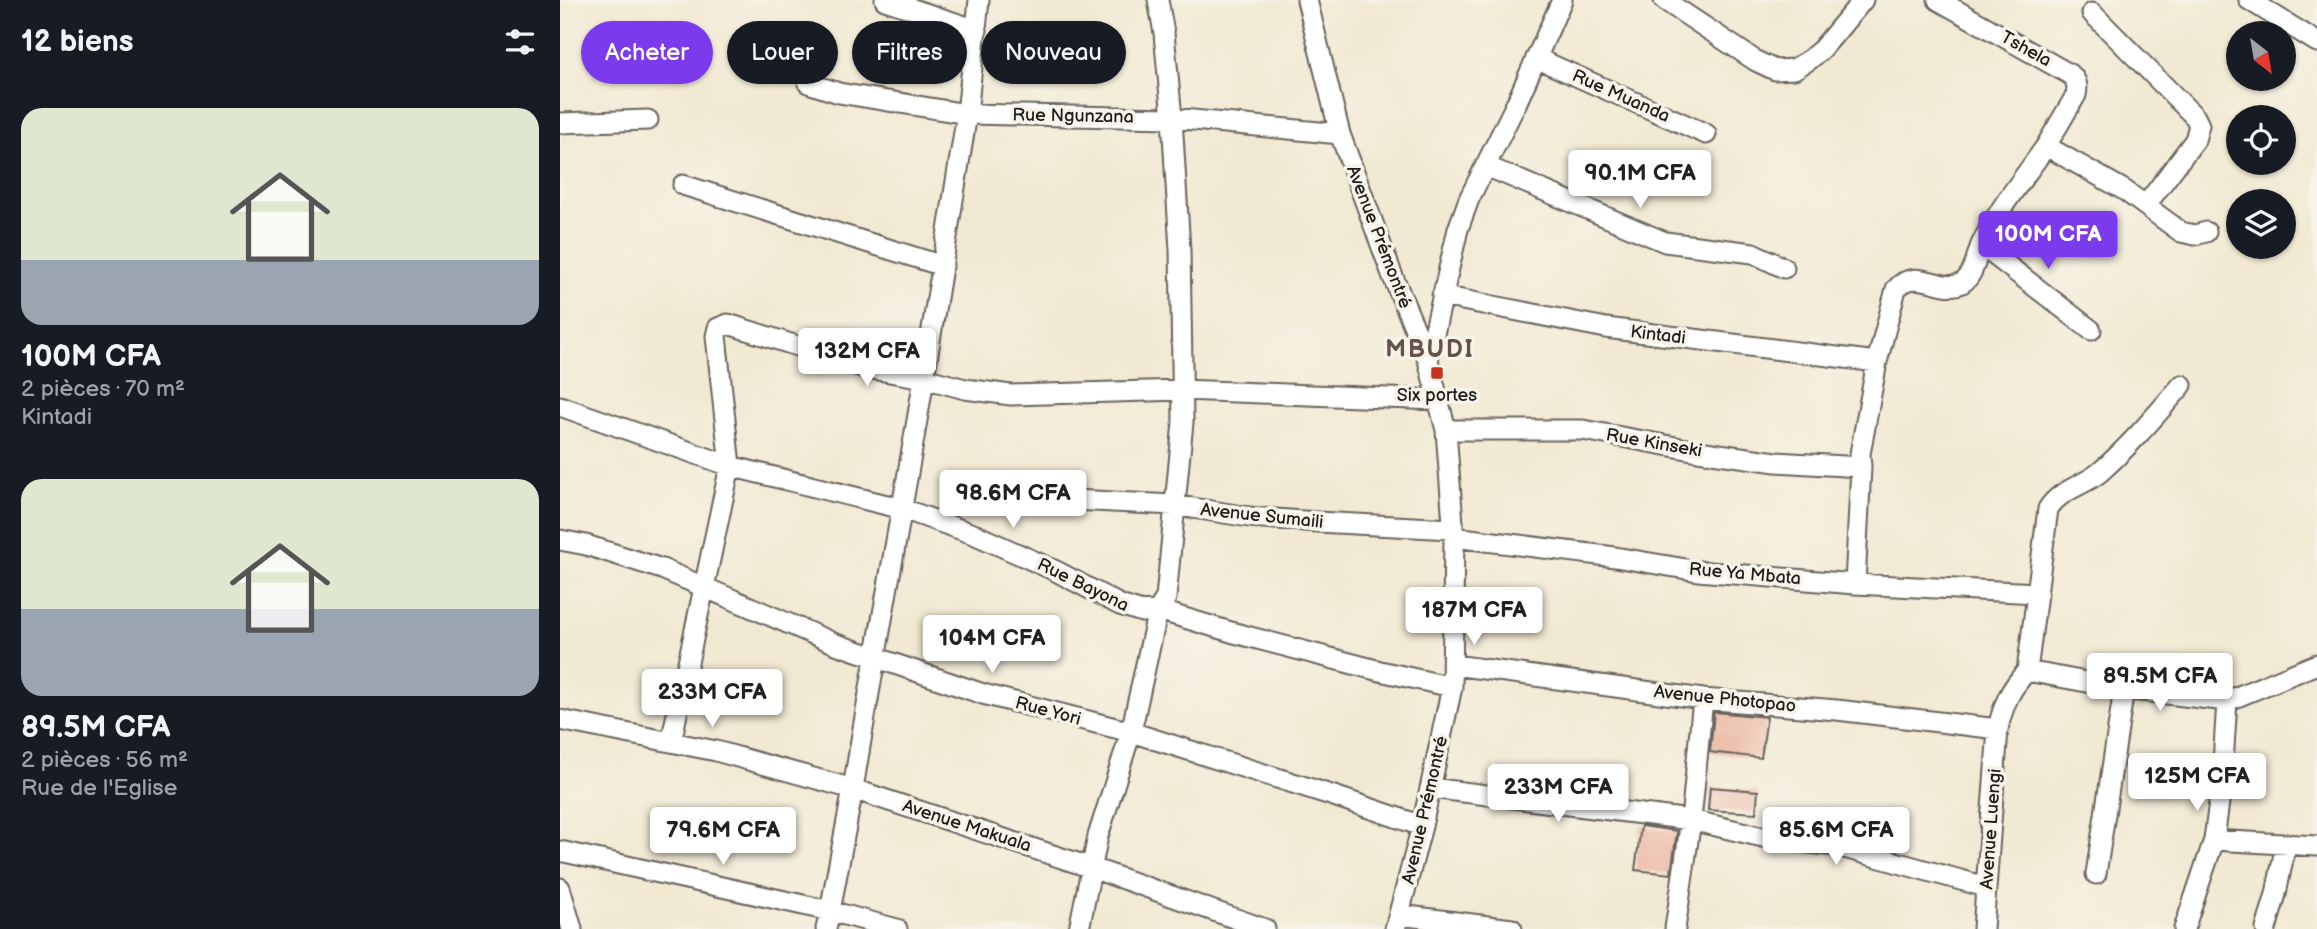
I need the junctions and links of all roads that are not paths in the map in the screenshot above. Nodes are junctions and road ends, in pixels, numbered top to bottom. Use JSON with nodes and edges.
{"nodes":[{"id":1,"x":885,"y":0,"type":"edge"},
{"id":2,"x":979,"y":0,"type":"edge"},
{"id":3,"x":1158,"y":0,"type":"edge"},
{"id":4,"x":1307,"y":0,"type":"edge"},
{"id":5,"x":1562,"y":0,"type":"edge"},
{"id":6,"x":1664,"y":0,"type":"edge"},
{"id":7,"x":1863,"y":0,"type":"edge"},
{"id":8,"x":1938,"y":0,"type":"edge"},
{"id":9,"x":2249,"y":0,"type":"edge"},
{"id":10,"x":2092,"y":13,"type":"dead end"},
{"id":11,"x":977,"y":30,"type":"junction"},
{"id":12,"x":2317,"y":42,"type":"edge"},
{"id":13,"x":1536,"y":58,"type":"junction"},
{"id":14,"x":811,"y":84,"type":"edge"},
{"id":15,"x":967,"y":114,"type":"junction"},
{"id":16,"x":1172,"y":118,"type":"junction"},
{"id":17,"x":648,"y":120,"type":"dead end"},
{"id":18,"x":560,"y":123,"type":"edge"},
{"id":19,"x":1340,"y":134,"type":"junction"},
{"id":20,"x":1706,"y":134,"type":"dead end"},
{"id":21,"x":2046,"y":146,"type":"junction"},
{"id":22,"x":1486,"y":166,"type":"junction"},
{"id":23,"x":683,"y":185,"type":"dead end"},
{"id":24,"x":2146,"y":205,"type":"junction"},
{"id":25,"x":2206,"y":232,"type":"dead end"},
{"id":26,"x":1981,"y":245,"type":"junction"},
{"id":27,"x":943,"y":267,"type":"junction"},
{"id":28,"x":1784,"y":268,"type":"dead end"},
{"id":29,"x":1442,"y":296,"type":"junction"},
{"id":30,"x":2091,"y":330,"type":"dead end"},
{"id":31,"x":1428,"y":360,"type":"junction"},
{"id":32,"x":1877,"y":362,"type":"junction"},
{"id":33,"x":924,"y":378,"type":"junction"},
{"id":34,"x":2182,"y":385,"type":"dead end"},
{"id":35,"x":1182,"y":390,"type":"junction"},
{"id":36,"x":1438,"y":400,"type":"junction"},
{"id":37,"x":560,"y":405,"type":"edge"},
{"id":38,"x":1446,"y":430,"type":"junction"},
{"id":39,"x":730,"y":466,"type":"junction"},
{"id":40,"x":1861,"y":467,"type":"junction"},
{"id":41,"x":1073,"y":500,"type":"dead end"},
{"id":42,"x":1174,"y":505,"type":"junction"},
{"id":43,"x":903,"y":509,"type":"junction"},
{"id":44,"x":1453,"y":533,"type":"junction"},
{"id":45,"x":560,"y":540,"type":"edge"},
{"id":46,"x":1855,"y":584,"type":"junction"},
{"id":47,"x":704,"y":588,"type":"junction"},
{"id":48,"x":2038,"y":593,"type":"junction"},
{"id":49,"x":1158,"y":610,"type":"junction"},
{"id":50,"x":874,"y":656,"type":"junction"},
{"id":51,"x":2317,"y":664,"type":"edge"},
{"id":52,"x":1454,"y":665,"type":"junction"},
{"id":53,"x":2027,"y":671,"type":"junction"},
{"id":54,"x":1452,"y":687,"type":"junction"},
{"id":55,"x":2124,"y":689,"type":"junction"},
{"id":56,"x":1703,"y":699,"type":"junction"},
{"id":57,"x":2227,"y":701,"type":"junction"},
{"id":58,"x":560,"y":720,"type":"edge"},
{"id":59,"x":1998,"y":729,"type":"junction"},
{"id":60,"x":1130,"y":732,"type":"junction"},
{"id":61,"x":671,"y":742,"type":"junction"},
{"id":62,"x":1430,"y":788,"type":"junction"},
{"id":63,"x":853,"y":789,"type":"junction"},
{"id":64,"x":1692,"y":820,"type":"junction"},
{"id":65,"x":1422,"y":826,"type":"junction"},
{"id":66,"x":2214,"y":840,"type":"junction"},
{"id":67,"x":2286,"y":844,"type":"junction"},
{"id":68,"x":2317,"y":846,"type":"edge"},
{"id":69,"x":560,"y":851,"type":"edge"},
{"id":70,"x":1092,"y":868,"type":"junction"},
{"id":71,"x":2096,"y":874,"type":"dead end"},
{"id":72,"x":1986,"y":887,"type":"junction"},
{"id":73,"x":560,"y":888,"type":"edge"},
{"id":74,"x":828,"y":920,"type":"edge"},
{"id":75,"x":1398,"y":922,"type":"edge"},
{"id":76,"x":572,"y":929,"type":"edge"},
{"id":77,"x":897,"y":929,"type":"edge"},
{"id":78,"x":1079,"y":929,"type":"edge"},
{"id":79,"x":1265,"y":929,"type":"edge"},
{"id":80,"x":1512,"y":929,"type":"edge"},
{"id":81,"x":1675,"y":929,"type":"edge"},
{"id":82,"x":1983,"y":929,"type":"edge"},
{"id":83,"x":2184,"y":929,"type":"edge"},
{"id":84,"x":2266,"y":929,"type":"edge"}],
"edges":[{"from":1,"to":11,"type":"street"},
{"from":2,"to":11,"type":"street"},
{"from":3,"to":16,"type":"street"},
{"from":4,"to":19,"type":"street","name":"Avenue Prémontré"},
{"from":5,"to":13,"type":"street"},
{"from":6,"to":7,"type":"street"},
{"from":8,"to":21,"type":"street","name":"Tshela"},
{"from":9,"to":12,"type":"street"},
{"from":10,"to":24,"type":"street"},
{"from":11,"to":15,"type":"street"},
{"from":13,"to":20,"type":"street","name":"Rue Muanda"},
{"from":13,"to":22,"type":"street"},
{"from":14,"to":15,"type":"street","name":"Rue Ngunzana"},
{"from":15,"to":16,"type":"street","name":"Rue Ngunzana"},
{"from":15,"to":27,"type":"street"},
{"from":16,"to":19,"type":"street","name":"Rue Ngunzana"},
{"from":16,"to":35,"type":"street"},
{"from":17,"to":18,"type":"street"},
{"from":19,"to":31,"type":"street","name":"Avenue Prémontré"},
{"from":21,"to":24,"type":"street"},
{"from":21,"to":26,"type":"street"},
{"from":22,"to":28,"type":"street"},
{"from":22,"to":29,"type":"street"},
{"from":23,"to":27,"type":"street"},
{"from":24,"to":25,"type":"street"},
{"from":26,"to":30,"type":"street"},
{"from":26,"to":32,"type":"street"},
{"from":27,"to":33,"type":"street"},
{"from":29,"to":31,"type":"street"},
{"from":29,"to":32,"type":"street","name":"Kintadi"},
{"from":31,"to":36,"type":"street","name":"Avenue Prémontré"},
{"from":32,"to":40,"type":"street"},
{"from":33,"to":35,"type":"street"},
{"from":33,"to":39,"type":"street"},
{"from":33,"to":43,"type":"street"},
{"from":34,"to":48,"type":"street"},
{"from":35,"to":36,"type":"street"},
{"from":35,"to":42,"type":"street"},
{"from":36,"to":38,"type":"street","name":"Avenue Prémontré"},
{"from":37,"to":39,"type":"street","name":"Rue Bayona"},
{"from":38,"to":40,"type":"street","name":"Rue Kinseki"},
{"from":38,"to":44,"type":"street","name":"Avenue Prémontré"},
{"from":39,"to":43,"type":"street","name":"Rue Bayona"},
{"from":39,"to":47,"type":"street"},
{"from":40,"to":46,"type":"street"},
{"from":41,"to":42,"type":"street","name":"Avenue Sumaili"},
{"from":42,"to":44,"type":"street","name":"Avenue Sumaili"},
{"from":42,"to":49,"type":"street"},
{"from":43,"to":49,"type":"street","name":"Rue Bayona"},
{"from":43,"to":50,"type":"street"},
{"from":44,"to":46,"type":"street","name":"Rue Ya Mbata"},
{"from":44,"to":52,"type":"street","name":"Avenue Prémontré"},
{"from":45,"to":47,"type":"street","name":"Rue Yori"},
{"from":46,"to":48,"type":"street","name":"Rue Ya Mbata"},
{"from":47,"to":50,"type":"street","name":"Rue Yori"},
{"from":47,"to":61,"type":"street"},
{"from":48,"to":53,"type":"street"},
{"from":49,"to":54,"type":"street","name":"Rue Bayona"},
{"from":49,"to":60,"type":"street"},
{"from":50,"to":60,"type":"street","name":"Rue Yori"},
{"from":50,"to":63,"type":"street"},
{"from":51,"to":57,"type":"street"},
{"from":52,"to":54,"type":"street","name":"Avenue Prémontré"},
{"from":52,"to":56,"type":"street","name":"Avenue Photopao"},
{"from":53,"to":55,"type":"street"},
{"from":53,"to":59,"type":"street","name":"Avenue Luengi"},
{"from":54,"to":62,"type":"street","name":"Avenue Prémontré"},
{"from":55,"to":57,"type":"street"},
{"from":55,"to":71,"type":"street"},
{"from":56,"to":59,"type":"street","name":"Avenue Photopao"},
{"from":56,"to":64,"type":"street"},
{"from":57,"to":66,"type":"street"},
{"from":58,"to":61,"type":"street","name":"Avenue Makuala"},
{"from":59,"to":72,"type":"street","name":"Avenue Luengi"},
{"from":60,"to":65,"type":"street","name":"Rue Yori"},
{"from":60,"to":70,"type":"street"},
{"from":61,"to":63,"type":"street","name":"Avenue Makuala"},
{"from":62,"to":64,"type":"street"},
{"from":62,"to":65,"type":"street","name":"Avenue Prémontré"},
{"from":63,"to":70,"type":"street","name":"Avenue Makuala"},
{"from":63,"to":74,"type":"street"},
{"from":64,"to":72,"type":"street"},
{"from":64,"to":81,"type":"street"},
{"from":65,"to":75,"type":"street","name":"Avenue Prémontré"},
{"from":66,"to":67,"type":"street"},
{"from":66,"to":83,"type":"street"},
{"from":67,"to":68,"type":"street"},
{"from":67,"to":84,"type":"street"},
{"from":69,"to":74,"type":"street"},
{"from":70,"to":78,"type":"street"},
{"from":70,"to":79,"type":"street","name":"Avenue Makuala"},
{"from":72,"to":82,"type":"street","name":"Avenue Luengi"},
{"from":73,"to":76,"type":"street"},
{"from":74,"to":77,"type":"street"},
{"from":75,"to":80,"type":"street"}]}
